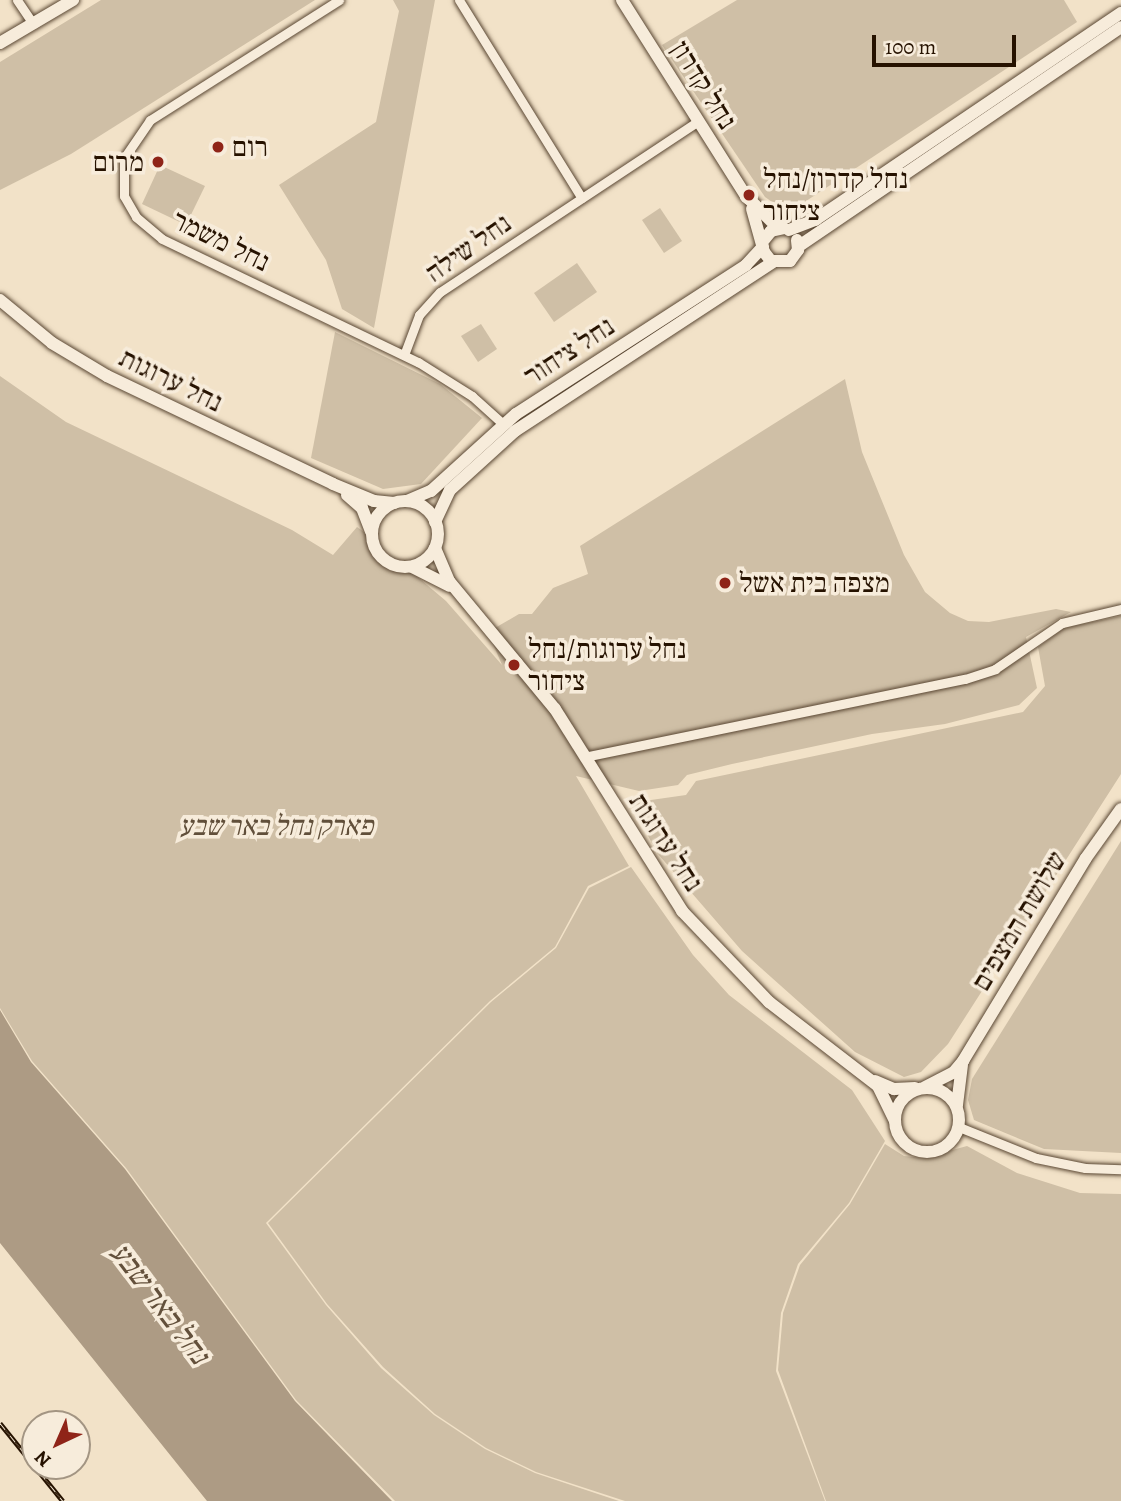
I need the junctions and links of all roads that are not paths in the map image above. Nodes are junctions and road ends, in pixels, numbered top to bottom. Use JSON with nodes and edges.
{"nodes":[{"id":1,"x":17,"y":0,"type":"edge"},
{"id":2,"x":73,"y":0,"type":"edge"},
{"id":3,"x":339,"y":0,"type":"edge"},
{"id":4,"x":459,"y":0,"type":"edge"},
{"id":5,"x":622,"y":0,"type":"edge"},
{"id":6,"x":1121,"y":13,"type":"edge"},
{"id":7,"x":33,"y":24,"type":"junction"},
{"id":8,"x":1121,"y":27,"type":"edge"},
{"id":9,"x":0,"y":43,"type":"edge"},
{"id":10,"x":697,"y":122,"type":"junction"},
{"id":11,"x":746,"y":196,"type":"junction"},
{"id":12,"x":582,"y":198,"type":"junction"},
{"id":13,"x":784,"y":229,"type":"junction"},
{"id":14,"x":763,"y":244,"type":"junction"},
{"id":15,"x":799,"y":246,"type":"junction"},
{"id":16,"x":773,"y":262,"type":"junction"},
{"id":17,"x":0,"y":300,"type":"edge"},
{"id":18,"x":404,"y":355,"type":"junction"},
{"id":19,"x":503,"y":424,"type":"junction"},
{"id":20,"x":333,"y":484,"type":"junction"},
{"id":21,"x":401,"y":502,"type":"junction"},
{"id":22,"x":435,"y":522,"type":"junction"},
{"id":23,"x":372,"y":535,"type":"junction"},
{"id":24,"x":435,"y":548,"type":"junction"},
{"id":25,"x":412,"y":567,"type":"junction"},
{"id":26,"x":461,"y":595,"type":"junction"},
{"id":27,"x":1121,"y":609,"type":"edge"},
{"id":28,"x":584,"y":757,"type":"junction"},
{"id":29,"x":1121,"y":809,"type":"edge"},
{"id":30,"x":963,"y":1061,"type":"junction"},
{"id":31,"x":870,"y":1079,"type":"junction"},
{"id":32,"x":922,"y":1088,"type":"junction"},
{"id":33,"x":957,"y":1105,"type":"junction"},
{"id":34,"x":895,"y":1121,"type":"junction"},
{"id":35,"x":959,"y":1127,"type":"junction"},
{"id":36,"x":1121,"y":1168,"type":"edge"}],
"edges":[{"from":1,"to":7,"type":"street"},
{"from":2,"to":7,"type":"street"},
{"from":3,"to":18,"type":"street","name":"נחל משמר"},
{"from":4,"to":12,"type":"street"},
{"from":5,"to":10,"type":"street","name":"נחל קדרון"},
{"from":6,"to":13,"type":"street"},
{"from":7,"to":9,"type":"street"},
{"from":8,"to":15,"type":"street"},
{"from":10,"to":11,"type":"street","name":"נחל קדרון"},
{"from":10,"to":12,"type":"street","name":"נחל שילה"},
{"from":11,"to":13,"type":"street","name":"נחל קדרון"},
{"from":11,"to":14,"type":"street","name":"נחל קדרון"},
{"from":12,"to":18,"type":"street","name":"נחל שילה"},
{"from":13,"to":14,"type":"street","name":"נחל ציחור"},
{"from":13,"to":15,"type":"street","name":"נחל קדרון"},
{"from":14,"to":16,"type":"street","name":"נחל קדרון"},
{"from":14,"to":19,"type":"street","name":"נחל ציחור"},
{"from":15,"to":16,"type":"street","name":"נחל ציחור"},
{"from":16,"to":22,"type":"street","name":"נחל ציחור"},
{"from":17,"to":20,"type":"street","name":"נחל ערוגות"},
{"from":18,"to":19,"type":"street","name":"נחל משמר"},
{"from":19,"to":21,"type":"street","name":"נחל ציחור"},
{"from":20,"to":21,"type":"street","name":"נחל ערוגות"},
{"from":20,"to":23,"type":"street","name":"נחל ערוגות"},
{"from":21,"to":22,"type":"street"},
{"from":21,"to":23,"type":"street"},
{"from":22,"to":24,"type":"street"},
{"from":23,"to":25,"type":"street"},
{"from":24,"to":25,"type":"street"},
{"from":24,"to":26,"type":"street","name":"נחל ערוגות"},
{"from":25,"to":26,"type":"street","name":"נחל ערוגות"},
{"from":26,"to":28,"type":"street","name":"נחל ערוגות"},
{"from":27,"to":28,"type":"street"},
{"from":28,"to":31,"type":"street","name":"נחל ערוגות"},
{"from":29,"to":30,"type":"street","name":"שלושת המצפים"},
{"from":30,"to":32,"type":"street","name":"שלושת המצפים"},
{"from":30,"to":33,"type":"street","name":"שלושת המצפים"},
{"from":31,"to":32,"type":"street","name":"נחל ערוגות"},
{"from":31,"to":34,"type":"street","name":"נחל ערוגות"},
{"from":32,"to":33,"type":"street"},
{"from":32,"to":34,"type":"street"},
{"from":33,"to":35,"type":"street"},
{"from":34,"to":35,"type":"street"},
{"from":35,"to":36,"type":"street"}]}
